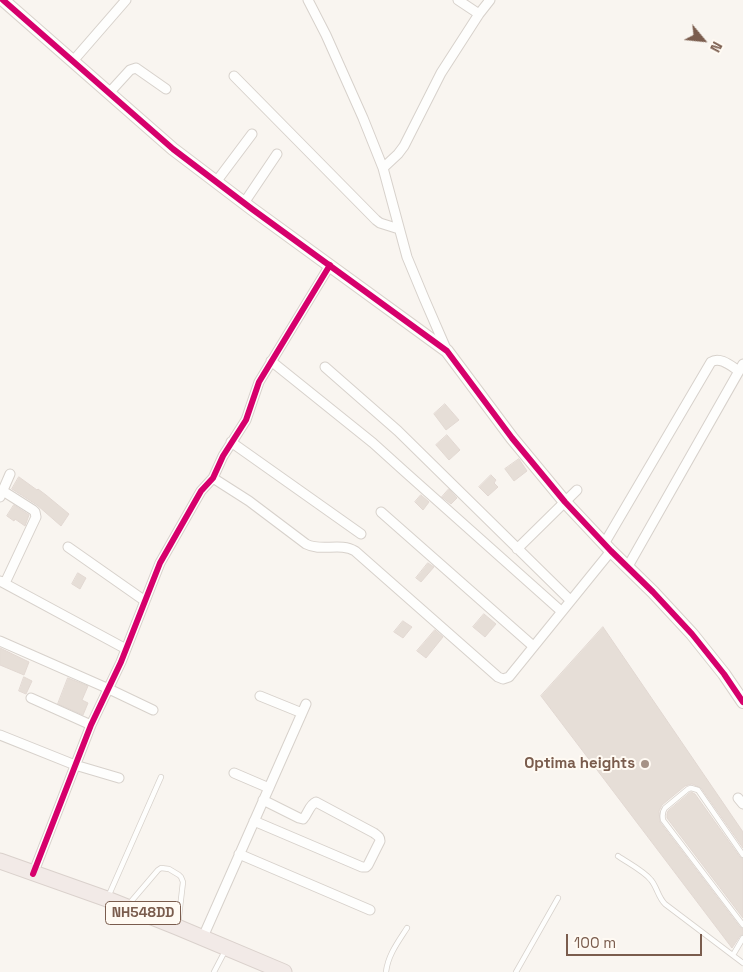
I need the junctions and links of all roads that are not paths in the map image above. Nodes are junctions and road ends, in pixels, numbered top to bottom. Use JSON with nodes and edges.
{"nodes":[{"id":1,"x":126,"y":0,"type":"edge"},
{"id":2,"x":308,"y":0,"type":"edge"},
{"id":3,"x":458,"y":0,"type":"edge"},
{"id":4,"x":490,"y":0,"type":"edge"},
{"id":5,"x":10,"y":2,"type":"edge"},
{"id":6,"x":479,"y":14,"type":"junction"},
{"id":7,"x":73,"y":61,"type":"junction"},
{"id":8,"x":234,"y":76,"type":"dead end"},
{"id":9,"x":166,"y":89,"type":"dead end"},
{"id":10,"x":109,"y":93,"type":"junction"},
{"id":11,"x":252,"y":134,"type":"dead end"},
{"id":12,"x":277,"y":154,"type":"dead end"},
{"id":13,"x":382,"y":168,"type":"junction"},
{"id":14,"x":216,"y":182,"type":"junction"},
{"id":15,"x":244,"y":203,"type":"junction"},
{"id":16,"x":399,"y":229,"type":"junction"},
{"id":17,"x":330,"y":265,"type":"junction"},
{"id":18,"x":447,"y":351,"type":"junction"},
{"id":19,"x":271,"y":361,"type":"junction"},
{"id":20,"x":325,"y":367,"type":"dead end"},
{"id":21,"x":741,"y":368,"type":"edge"},
{"id":22,"x":231,"y":442,"type":"junction"},
{"id":23,"x":10,"y":474,"type":"dead end"},
{"id":24,"x":212,"y":478,"type":"junction"},
{"id":25,"x":577,"y":490,"type":"dead end"},
{"id":26,"x":1,"y":494,"type":"edge"},
{"id":27,"x":565,"y":502,"type":"junction"},
{"id":28,"x":381,"y":512,"type":"dead end"},
{"id":29,"x":361,"y":534,"type":"dead end"},
{"id":30,"x":68,"y":547,"type":"dead end"},
{"id":31,"x":607,"y":548,"type":"junction"},
{"id":32,"x":517,"y":549,"type":"junction"},
{"id":33,"x":627,"y":568,"type":"junction"},
{"id":34,"x":2,"y":582,"type":"edge"},
{"id":35,"x":570,"y":600,"type":"junction"},
{"id":36,"x":145,"y":601,"type":"junction"},
{"id":37,"x":561,"y":611,"type":"junction"},
{"id":38,"x":0,"y":641,"type":"edge"},
{"id":39,"x":533,"y":646,"type":"junction"},
{"id":40,"x":126,"y":650,"type":"junction"},
{"id":41,"x":108,"y":689,"type":"junction"},
{"id":42,"x":260,"y":696,"type":"dead end"},
{"id":43,"x":31,"y":698,"type":"dead end"},
{"id":44,"x":743,"y":702,"type":"edge"},
{"id":45,"x":154,"y":710,"type":"dead end"},
{"id":46,"x":91,"y":725,"type":"junction"},
{"id":47,"x":0,"y":736,"type":"edge"},
{"id":48,"x":75,"y":765,"type":"junction"},
{"id":49,"x":234,"y":773,"type":"dead end"},
{"id":50,"x":161,"y":777,"type":"dead end"},
{"id":51,"x":119,"y":778,"type":"dead end"},
{"id":52,"x":269,"y":788,"type":"junction"},
{"id":53,"x":263,"y":800,"type":"junction"},
{"id":54,"x":254,"y":821,"type":"junction"},
{"id":55,"x":239,"y":854,"type":"junction"},
{"id":56,"x":743,"y":855,"type":"edge"},
{"id":57,"x":618,"y":856,"type":"dead end"},
{"id":58,"x":0,"y":861,"type":"edge"},
{"id":59,"x":34,"y":874,"type":"junction"},
{"id":60,"x":558,"y":898,"type":"dead end"},
{"id":61,"x":107,"y":899,"type":"junction"},
{"id":62,"x":126,"y":906,"type":"junction"},
{"id":63,"x":370,"y":910,"type":"dead end"},
{"id":64,"x":743,"y":925,"type":"edge"},
{"id":65,"x":177,"y":927,"type":"junction"},
{"id":66,"x":407,"y":928,"type":"dead end"},
{"id":67,"x":203,"y":937,"type":"junction"},
{"id":68,"x":743,"y":938,"type":"edge"},
{"id":69,"x":226,"y":947,"type":"junction"},
{"id":70,"x":734,"y":955,"type":"junction"},
{"id":71,"x":743,"y":963,"type":"edge"},
{"id":72,"x":214,"y":972,"type":"edge"},
{"id":73,"x":284,"y":972,"type":"edge"},
{"id":74,"x":386,"y":972,"type":"edge"},
{"id":75,"x":516,"y":972,"type":"edge"}],
"edges":[{"from":1,"to":7,"type":"street"},
{"from":2,"to":13,"type":"street"},
{"from":3,"to":6,"type":"street"},
{"from":4,"to":6,"type":"street"},
{"from":5,"to":7,"type":"street"},
{"from":6,"to":13,"type":"street"},
{"from":7,"to":10,"type":"street"},
{"from":8,"to":16,"type":"street"},
{"from":9,"to":10,"type":"street"},
{"from":10,"to":14,"type":"street"},
{"from":11,"to":14,"type":"street"},
{"from":12,"to":15,"type":"street"},
{"from":13,"to":16,"type":"street"},
{"from":14,"to":15,"type":"street"},
{"from":15,"to":17,"type":"street"},
{"from":16,"to":18,"type":"street"},
{"from":17,"to":18,"type":"street"},
{"from":17,"to":19,"type":"street"},
{"from":18,"to":27,"type":"street"},
{"from":19,"to":22,"type":"street"},
{"from":19,"to":37,"type":"street"},
{"from":20,"to":32,"type":"street"},
{"from":21,"to":31,"type":"street"},
{"from":21,"to":33,"type":"street"},
{"from":22,"to":24,"type":"street"},
{"from":22,"to":29,"type":"street"},
{"from":23,"to":26,"type":"street"},
{"from":24,"to":36,"type":"street"},
{"from":24,"to":39,"type":"street"},
{"from":25,"to":27,"type":"street"},
{"from":26,"to":34,"type":"street"},
{"from":27,"to":31,"type":"street"},
{"from":27,"to":32,"type":"street"},
{"from":28,"to":39,"type":"street"},
{"from":30,"to":36,"type":"street"},
{"from":31,"to":33,"type":"street"},
{"from":31,"to":35,"type":"street"},
{"from":32,"to":35,"type":"street"},
{"from":33,"to":44,"type":"street"},
{"from":34,"to":40,"type":"street"},
{"from":35,"to":37,"type":"street"},
{"from":36,"to":40,"type":"street"},
{"from":37,"to":39,"type":"street"},
{"from":38,"to":41,"type":"street"},
{"from":40,"to":41,"type":"street"},
{"from":41,"to":45,"type":"street"},
{"from":41,"to":46,"type":"street"},
{"from":42,"to":52,"type":"street"},
{"from":43,"to":46,"type":"street"},
{"from":46,"to":48,"type":"street"},
{"from":47,"to":48,"type":"street"},
{"from":48,"to":51,"type":"street"},
{"from":48,"to":59,"type":"street"},
{"from":49,"to":52,"type":"street"},
{"from":50,"to":61,"type":"lane"},
{"from":52,"to":53,"type":"street"},
{"from":53,"to":54,"type":"street"},
{"from":53,"to":54,"type":"street"},
{"from":54,"to":55,"type":"street"},
{"from":55,"to":63,"type":"street"},
{"from":55,"to":67,"type":"street"},
{"from":56,"to":64,"type":"lane"},
{"from":57,"to":70,"type":"lane"},
{"from":58,"to":59,"type":"highway","number":"NH548DD"},
{"from":59,"to":61,"type":"highway","number":"NH548DD"},
{"from":60,"to":75,"type":"lane"},
{"from":61,"to":62,"type":"highway","number":"NH548DD"},
{"from":62,"to":65,"type":"highway","number":"NH548DD"},
{"from":62,"to":65,"type":"lane"},
{"from":65,"to":67,"type":"highway","number":"NH548DD"},
{"from":66,"to":74,"type":"lane"},
{"from":67,"to":69,"type":"highway","number":"NH548DD"},
{"from":68,"to":70,"type":"lane"},
{"from":69,"to":72,"type":"lane"},
{"from":69,"to":73,"type":"highway","number":"NH548DD"},
{"from":70,"to":71,"type":"lane"}]}
